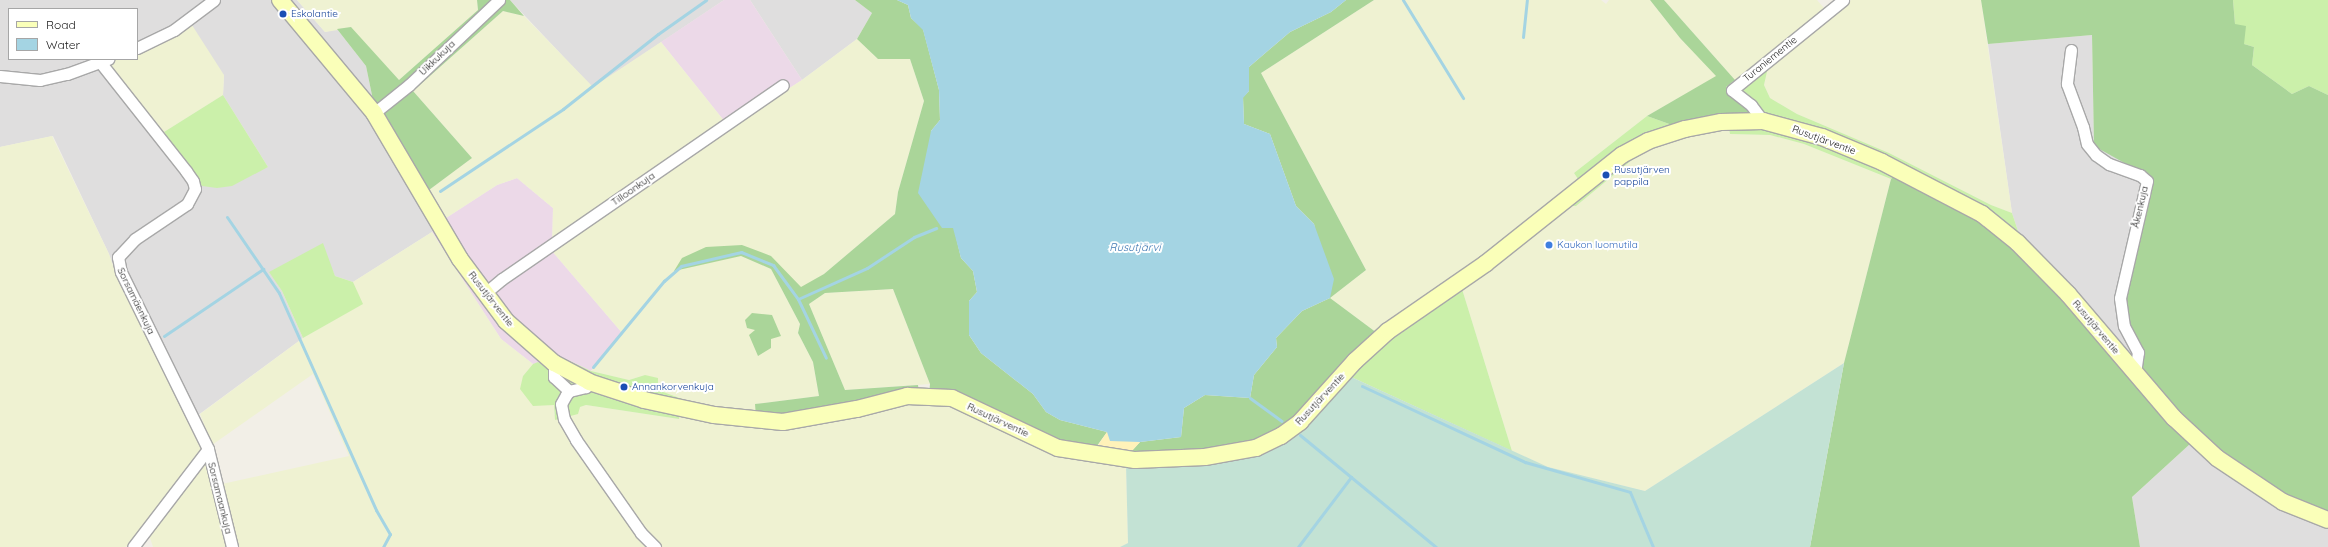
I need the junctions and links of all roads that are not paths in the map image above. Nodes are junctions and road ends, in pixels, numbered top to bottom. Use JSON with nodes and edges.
{"nodes":[{"id":1,"x":214,"y":0,"type":"edge"},
{"id":2,"x":280,"y":0,"type":"edge"},
{"id":3,"x":499,"y":0,"type":"edge"},
{"id":4,"x":1843,"y":0,"type":"edge"},
{"id":5,"x":138,"y":48,"type":"edge"},
{"id":6,"x":2070,"y":50,"type":"dead end"},
{"id":7,"x":104,"y":61,"type":"edge"},
{"id":8,"x":0,"y":76,"type":"edge"},
{"id":9,"x":783,"y":85,"type":"dead end"},
{"id":10,"x":374,"y":114,"type":"junction"},
{"id":11,"x":1763,"y":122,"type":"junction"},
{"id":12,"x":484,"y":294,"type":"junction"},
{"id":13,"x":554,"y":363,"type":"junction"},
{"id":14,"x":2135,"y":373,"type":"junction"},
{"id":15,"x":589,"y":382,"type":"junction"},
{"id":16,"x":569,"y":391,"type":"junction"},
{"id":17,"x":208,"y":449,"type":"junction"},
{"id":18,"x":2328,"y":520,"type":"edge"},
{"id":19,"x":133,"y":547,"type":"edge"},
{"id":20,"x":232,"y":547,"type":"edge"},
{"id":21,"x":655,"y":547,"type":"edge"}],
"edges":[{"from":1,"to":5,"type":"street"},
{"from":2,"to":10,"type":"main road","name":"Rusutjärventie"},
{"from":3,"to":10,"type":"street","name":"Uikkukuja"},
{"from":4,"to":11,"type":"street","name":"Turaniementie"},
{"from":6,"to":14,"type":"street","name":"Åkenkuja"},
{"from":7,"to":8,"type":"street"},
{"from":7,"to":17,"type":"street","name":"Sorsamäenkuja"},
{"from":9,"to":12,"type":"street","name":"Tilloonkuja"},
{"from":10,"to":12,"type":"main road","name":"Rusutjärventie"},
{"from":11,"to":14,"type":"main road","name":"Rusutjärventie"},
{"from":11,"to":15,"type":"main road","name":"Rusutjärventie"},
{"from":12,"to":13,"type":"main road","name":"Rusutjärventie"},
{"from":13,"to":15,"type":"main road","name":"Rusutjärventie"},
{"from":13,"to":16,"type":"street"},
{"from":14,"to":18,"type":"main road","name":"Rusutjärventie"},
{"from":15,"to":16,"type":"street"},
{"from":16,"to":21,"type":"street"},
{"from":17,"to":19,"type":"street"},
{"from":17,"to":20,"type":"street","name":"Sorsamaankuja"}]}
